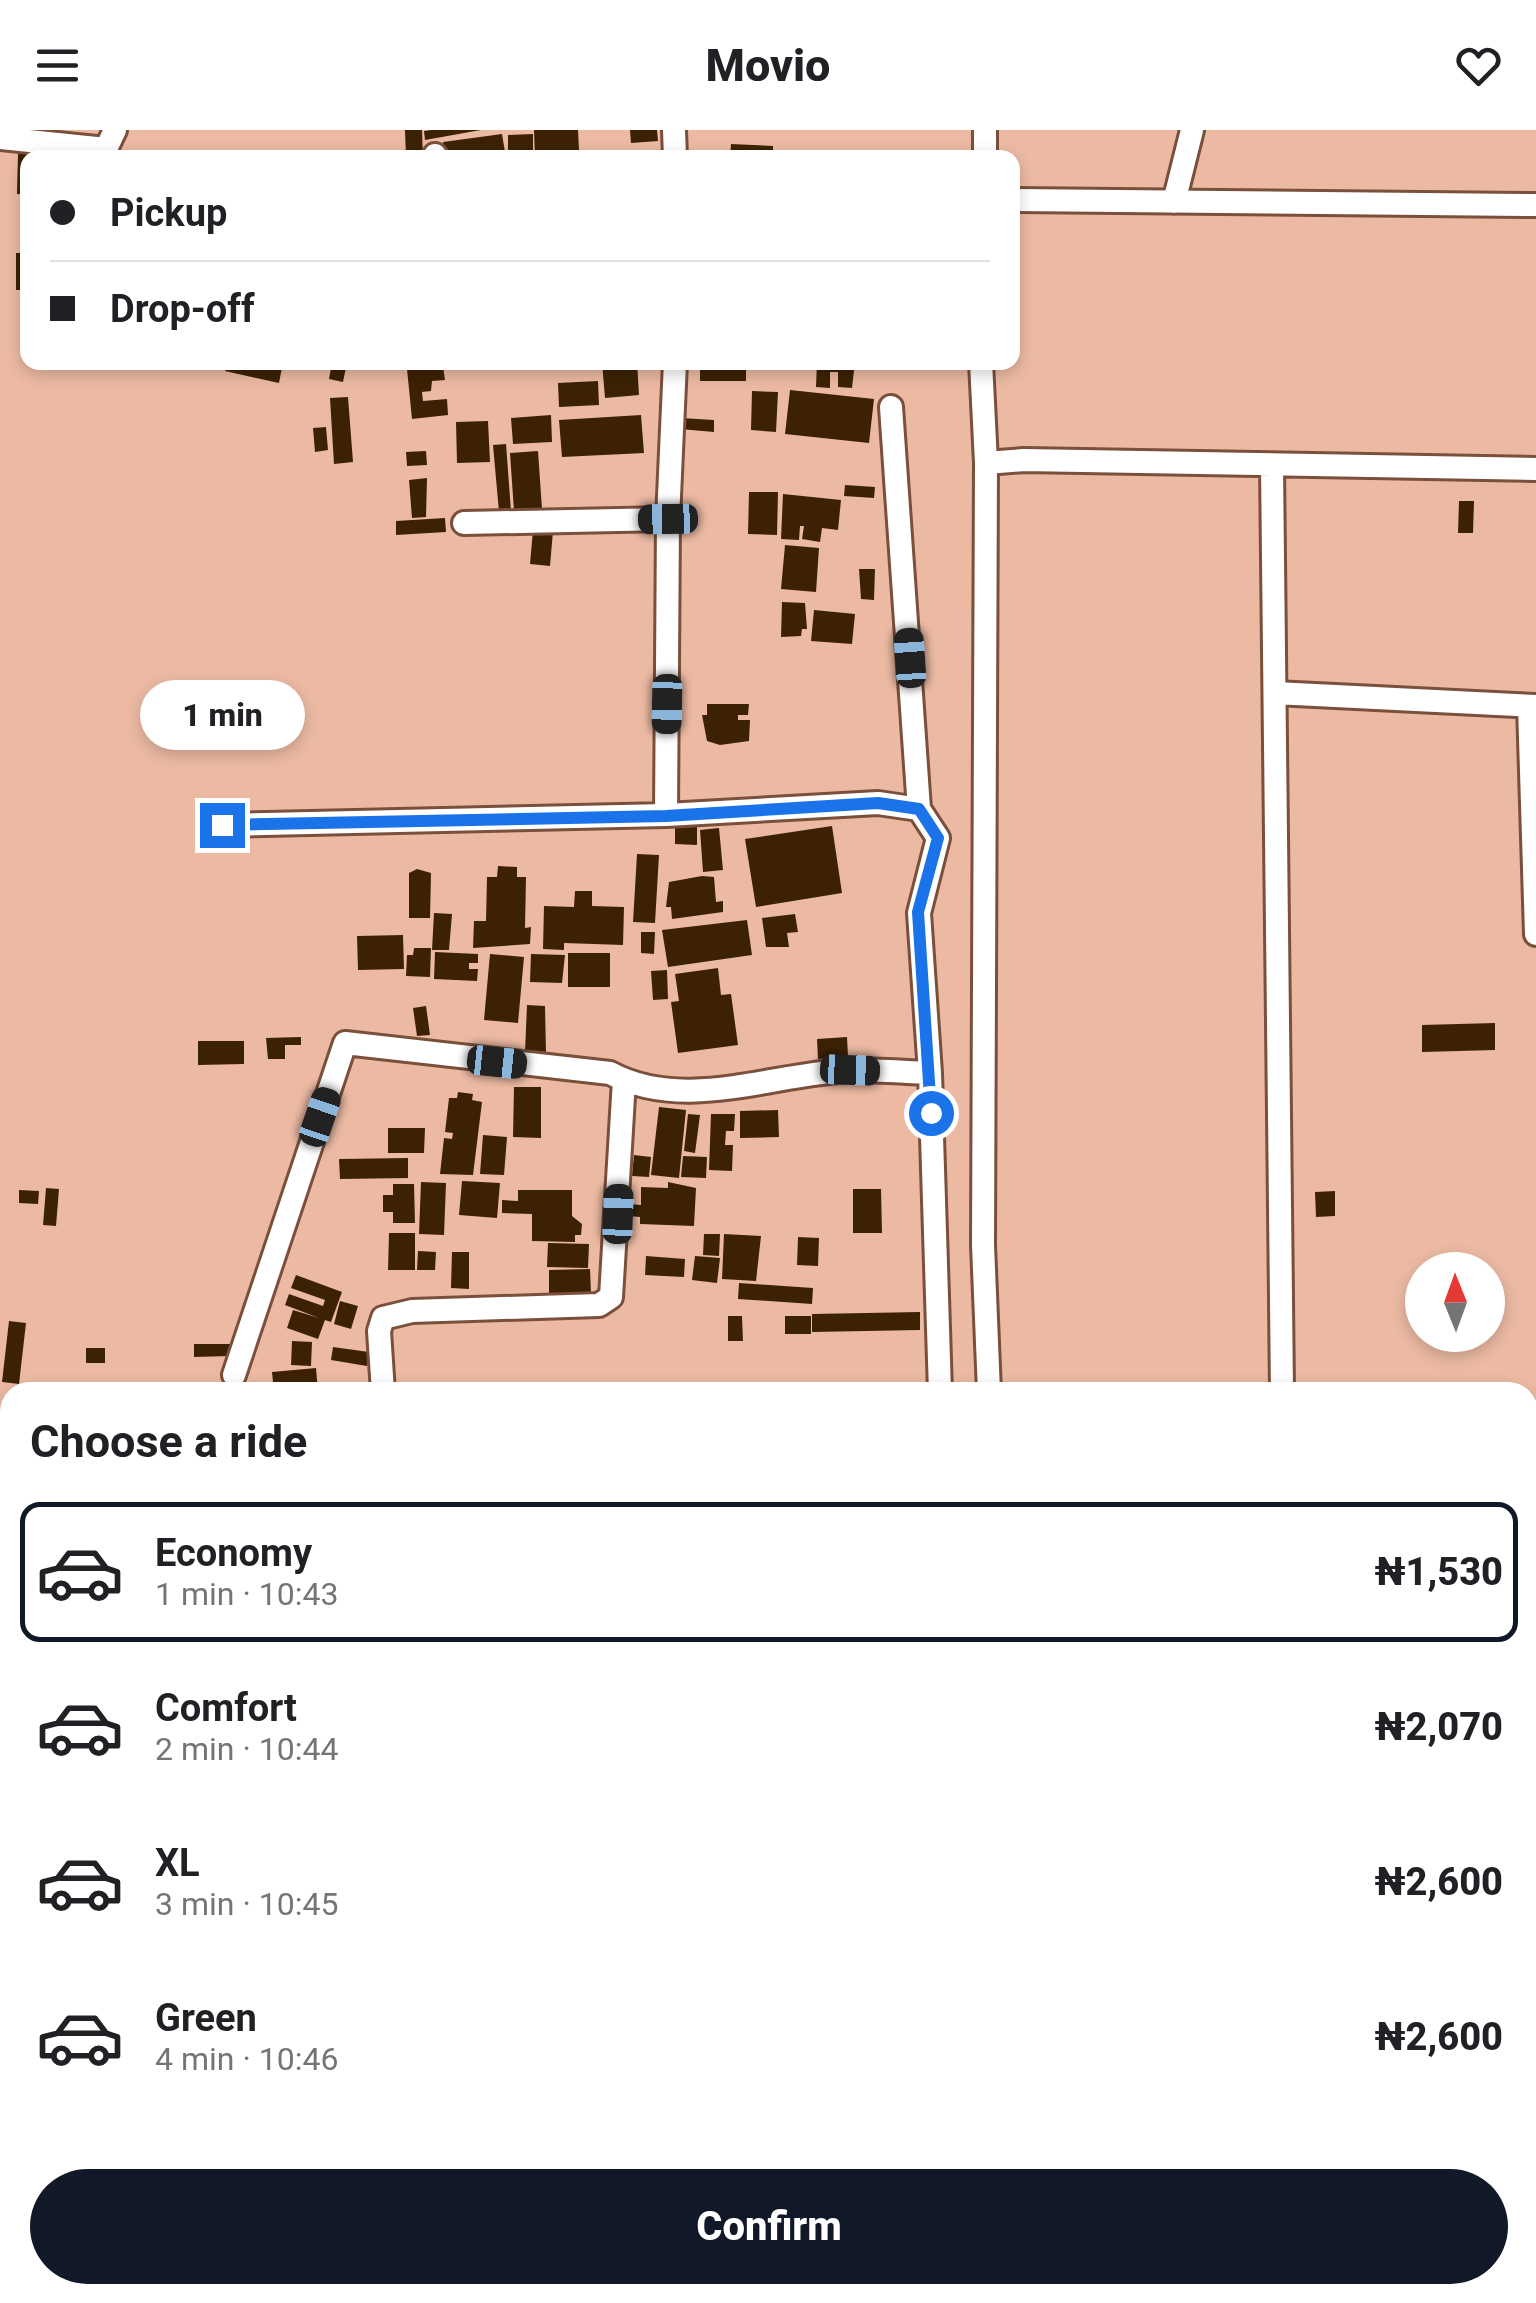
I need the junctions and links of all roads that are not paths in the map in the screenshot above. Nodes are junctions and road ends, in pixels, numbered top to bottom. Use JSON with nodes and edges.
{"nodes":[{"id":1,"x":115,"y":130,"type":"edge"},
{"id":2,"x":1192,"y":130,"type":"edge"},
{"id":3,"x":0,"y":138,"type":"edge"},
{"id":4,"x":1020,"y":200,"type":"edge"},
{"id":5,"x":1174,"y":202,"type":"junction"},
{"id":6,"x":1536,"y":206,"type":"edge"},
{"id":7,"x":675,"y":370,"type":"edge"},
{"id":8,"x":981,"y":370,"type":"edge"},
{"id":9,"x":892,"y":407,"type":"dead end"},
{"id":10,"x":986,"y":463,"type":"junction"},
{"id":11,"x":1272,"y":464,"type":"junction"},
{"id":12,"x":1536,"y":469,"type":"edge"},
{"id":13,"x":668,"y":519,"type":"junction"},
{"id":14,"x":464,"y":522,"type":"dead end"},
{"id":15,"x":1275,"y":693,"type":"junction"},
{"id":16,"x":1532,"y":706,"type":"edge"},
{"id":17,"x":919,"y":809,"type":"junction"},
{"id":18,"x":666,"y":816,"type":"junction"},
{"id":19,"x":222,"y":825,"type":"dead end"},
{"id":20,"x":1536,"y":934,"type":"edge"},
{"id":21,"x":930,"y":1073,"type":"junction"},
{"id":22,"x":624,"y":1080,"type":"junction"},
{"id":23,"x":234,"y":1375,"type":"dead end"},
{"id":24,"x":382,"y":1382,"type":"edge"},
{"id":25,"x":940,"y":1382,"type":"edge"},
{"id":26,"x":989,"y":1382,"type":"edge"},
{"id":27,"x":1282,"y":1382,"type":"edge"}],
"edges":[{"from":1,"to":3,"type":"street"},
{"from":2,"to":5,"type":"street"},
{"from":4,"to":5,"type":"street"},
{"from":5,"to":6,"type":"street"},
{"from":7,"to":13,"type":"street"},
{"from":8,"to":10,"type":"street"},
{"from":9,"to":17,"type":"street"},
{"from":10,"to":11,"type":"street"},
{"from":10,"to":26,"type":"street"},
{"from":11,"to":12,"type":"street"},
{"from":11,"to":15,"type":"street"},
{"from":13,"to":14,"type":"street"},
{"from":13,"to":18,"type":"street"},
{"from":15,"to":16,"type":"street"},
{"from":15,"to":27,"type":"street"},
{"from":16,"to":20,"type":"street"},
{"from":17,"to":18,"type":"street"},
{"from":17,"to":21,"type":"street"},
{"from":18,"to":19,"type":"street"},
{"from":21,"to":22,"type":"street"},
{"from":21,"to":25,"type":"street"},
{"from":22,"to":23,"type":"street"},
{"from":22,"to":24,"type":"street"}]}
